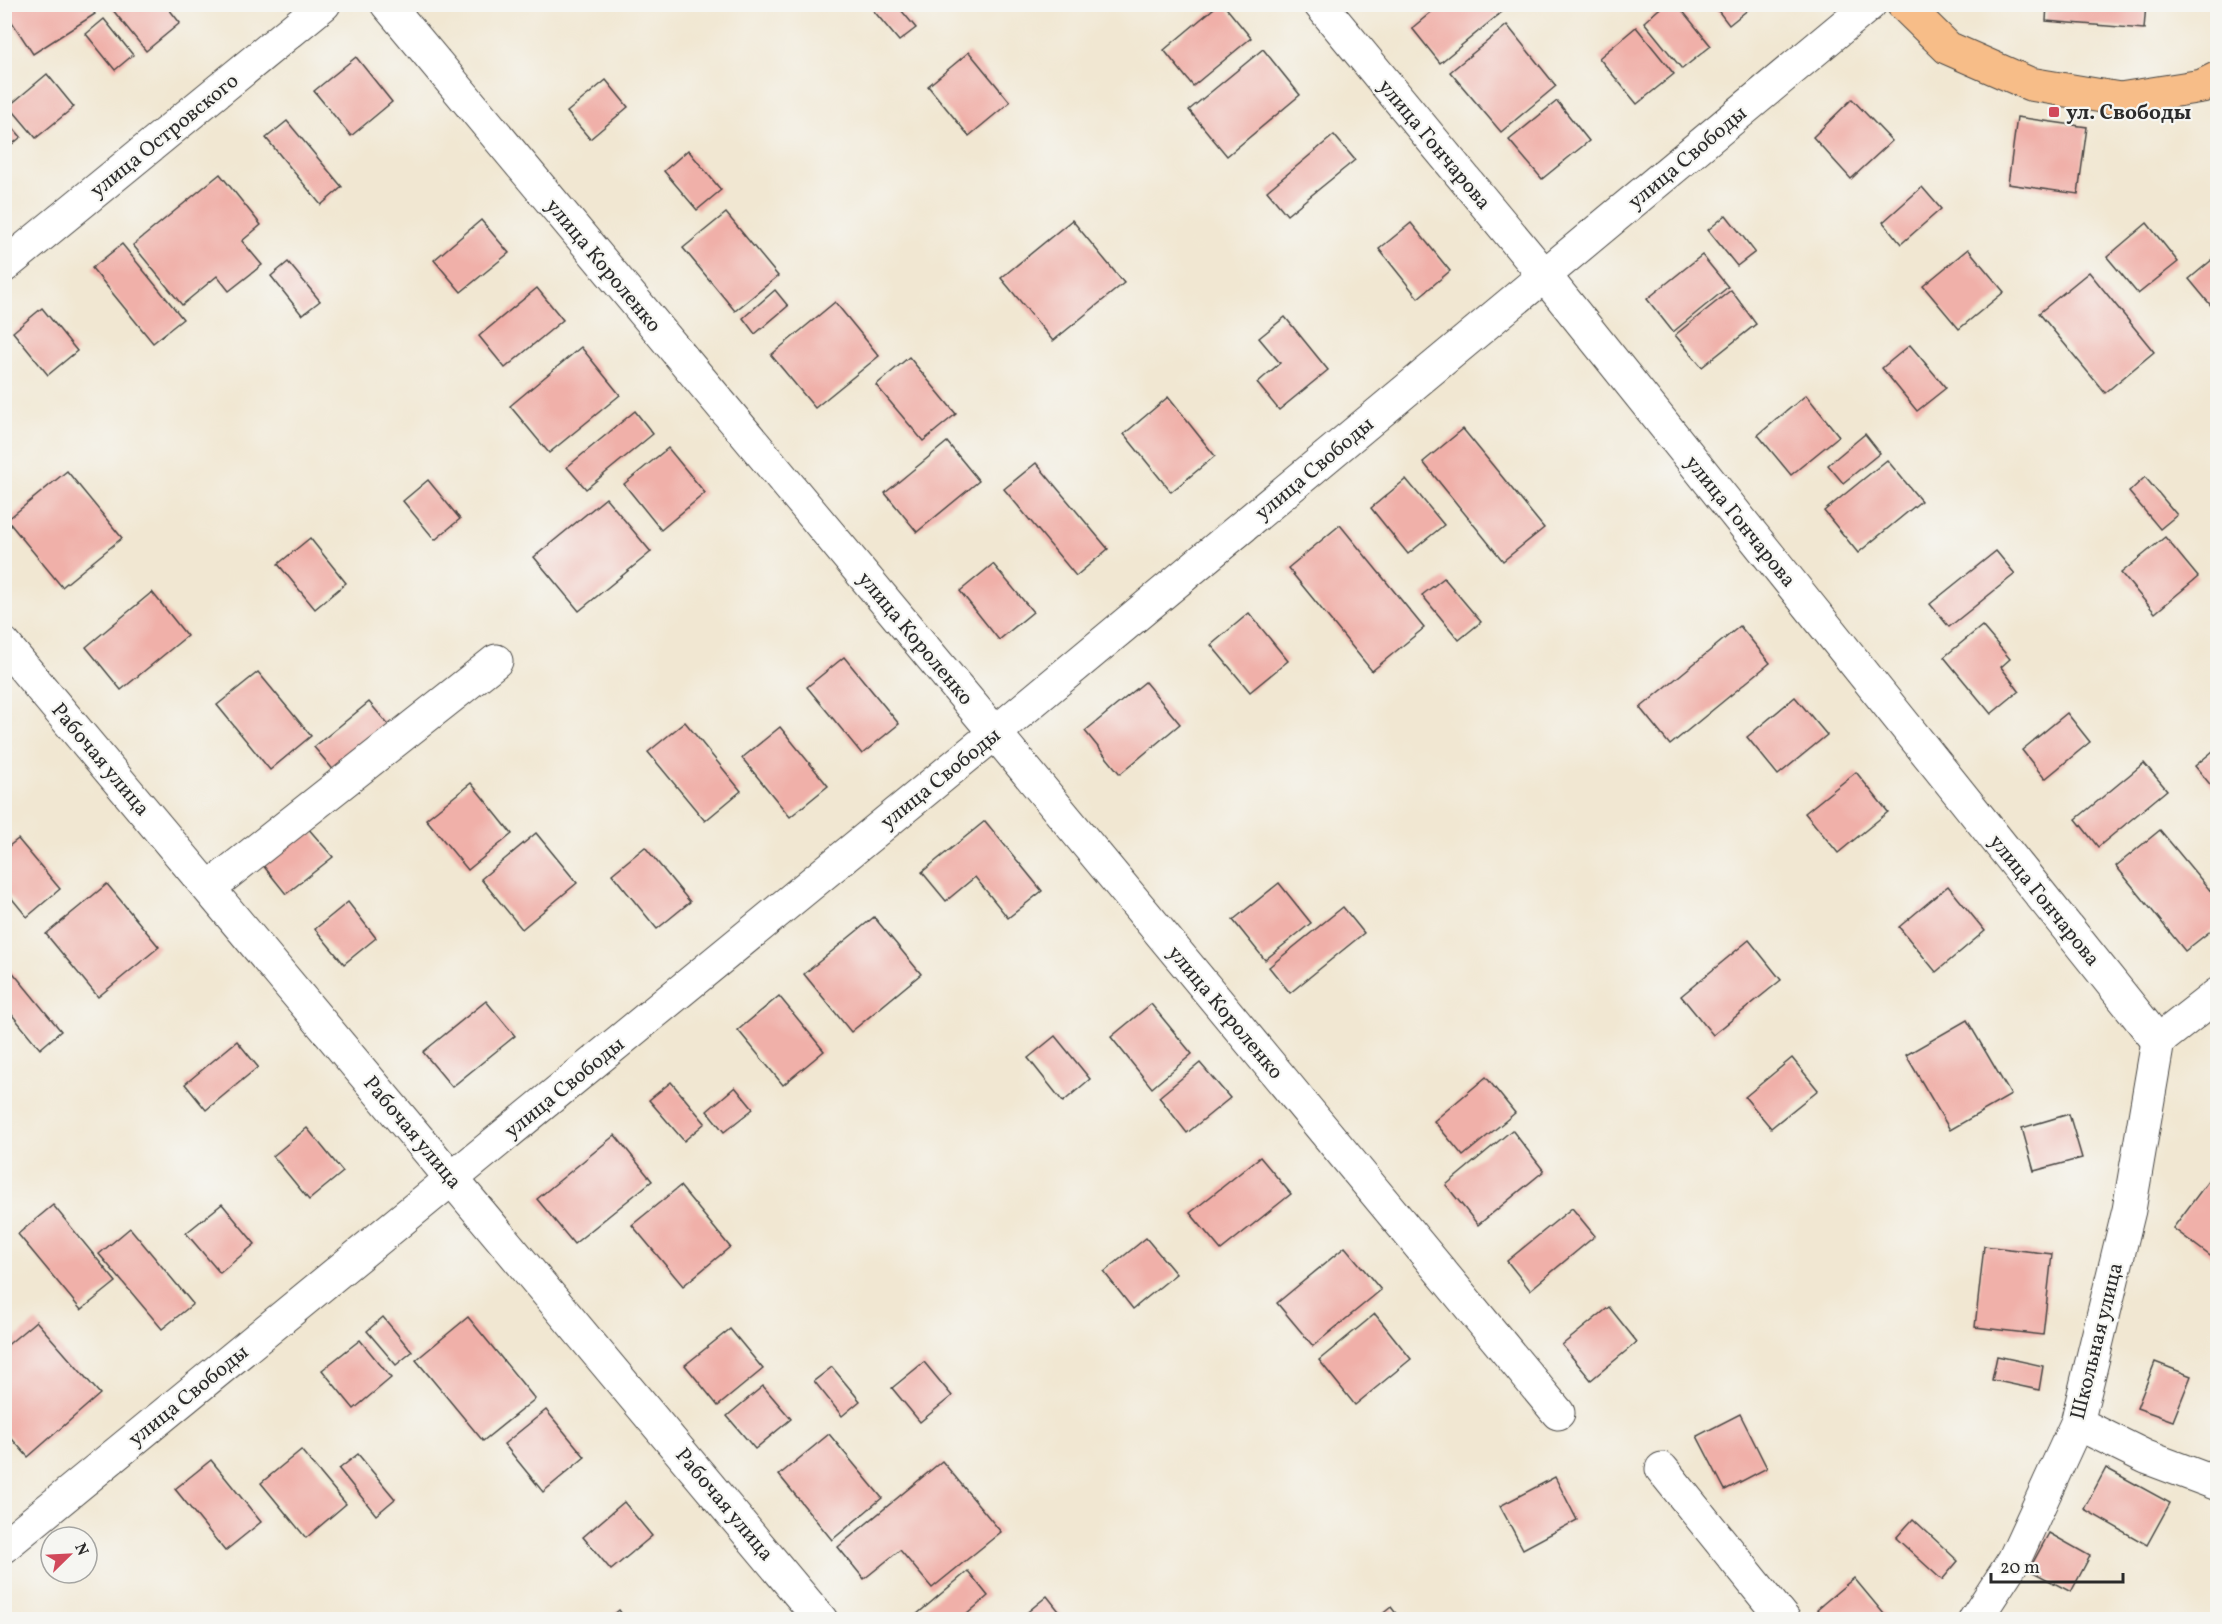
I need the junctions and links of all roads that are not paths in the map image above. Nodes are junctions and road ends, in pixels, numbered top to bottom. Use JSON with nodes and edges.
{"nodes":[{"id":1,"x":324,"y":4,"type":"edge"},
{"id":2,"x":387,"y":4,"type":"edge"},
{"id":3,"x":1320,"y":4,"type":"edge"},
{"id":4,"x":1870,"y":4,"type":"edge"},
{"id":5,"x":1903,"y":4,"type":"edge"},
{"id":6,"x":2217,"y":78,"type":"edge"},
{"id":7,"x":4,"y":266,"type":"edge"},
{"id":8,"x":1544,"y":275,"type":"junction"},
{"id":9,"x":4,"y":644,"type":"edge"},
{"id":10,"x":496,"y":661,"type":"dead end"},
{"id":11,"x":995,"y":733,"type":"junction"},
{"id":12,"x":209,"y":888,"type":"junction"},
{"id":13,"x":2217,"y":994,"type":"edge"},
{"id":14,"x":2158,"y":1041,"type":"junction"},
{"id":15,"x":452,"y":1178,"type":"junction"},
{"id":16,"x":1558,"y":1413,"type":"dead end"},
{"id":17,"x":2077,"y":1423,"type":"junction"},
{"id":18,"x":1662,"y":1469,"type":"dead end"},
{"id":19,"x":2217,"y":1484,"type":"edge"},
{"id":20,"x":4,"y":1546,"type":"edge"},
{"id":21,"x":821,"y":1620,"type":"edge"},
{"id":22,"x":1784,"y":1620,"type":"edge"},
{"id":23,"x":1975,"y":1620,"type":"edge"}],
"edges":[{"from":1,"to":7,"type":"street","name":"улица Островского"},
{"from":2,"to":11,"type":"street","name":"улица Короленко"},
{"from":3,"to":8,"type":"street","name":"улица Гончарова"},
{"from":4,"to":8,"type":"street","name":"улица Свободы"},
{"from":5,"to":6,"type":"main road"},
{"from":8,"to":11,"type":"street","name":"улица Свободы"},
{"from":8,"to":14,"type":"street","name":"улица Гончарова"},
{"from":9,"to":12,"type":"street","name":"Рабочая улица"},
{"from":10,"to":12,"type":"street"},
{"from":11,"to":15,"type":"street","name":"улица Свободы"},
{"from":11,"to":16,"type":"street","name":"улица Короленко"},
{"from":12,"to":15,"type":"street","name":"Рабочая улица"},
{"from":13,"to":14,"type":"street"},
{"from":14,"to":17,"type":"street","name":"Школьная улица"},
{"from":15,"to":20,"type":"street","name":"улица Свободы"},
{"from":15,"to":21,"type":"street","name":"Рабочая улица"},
{"from":17,"to":19,"type":"street"},
{"from":17,"to":23,"type":"street","name":"Школьная улица"},
{"from":18,"to":22,"type":"street"}]}
